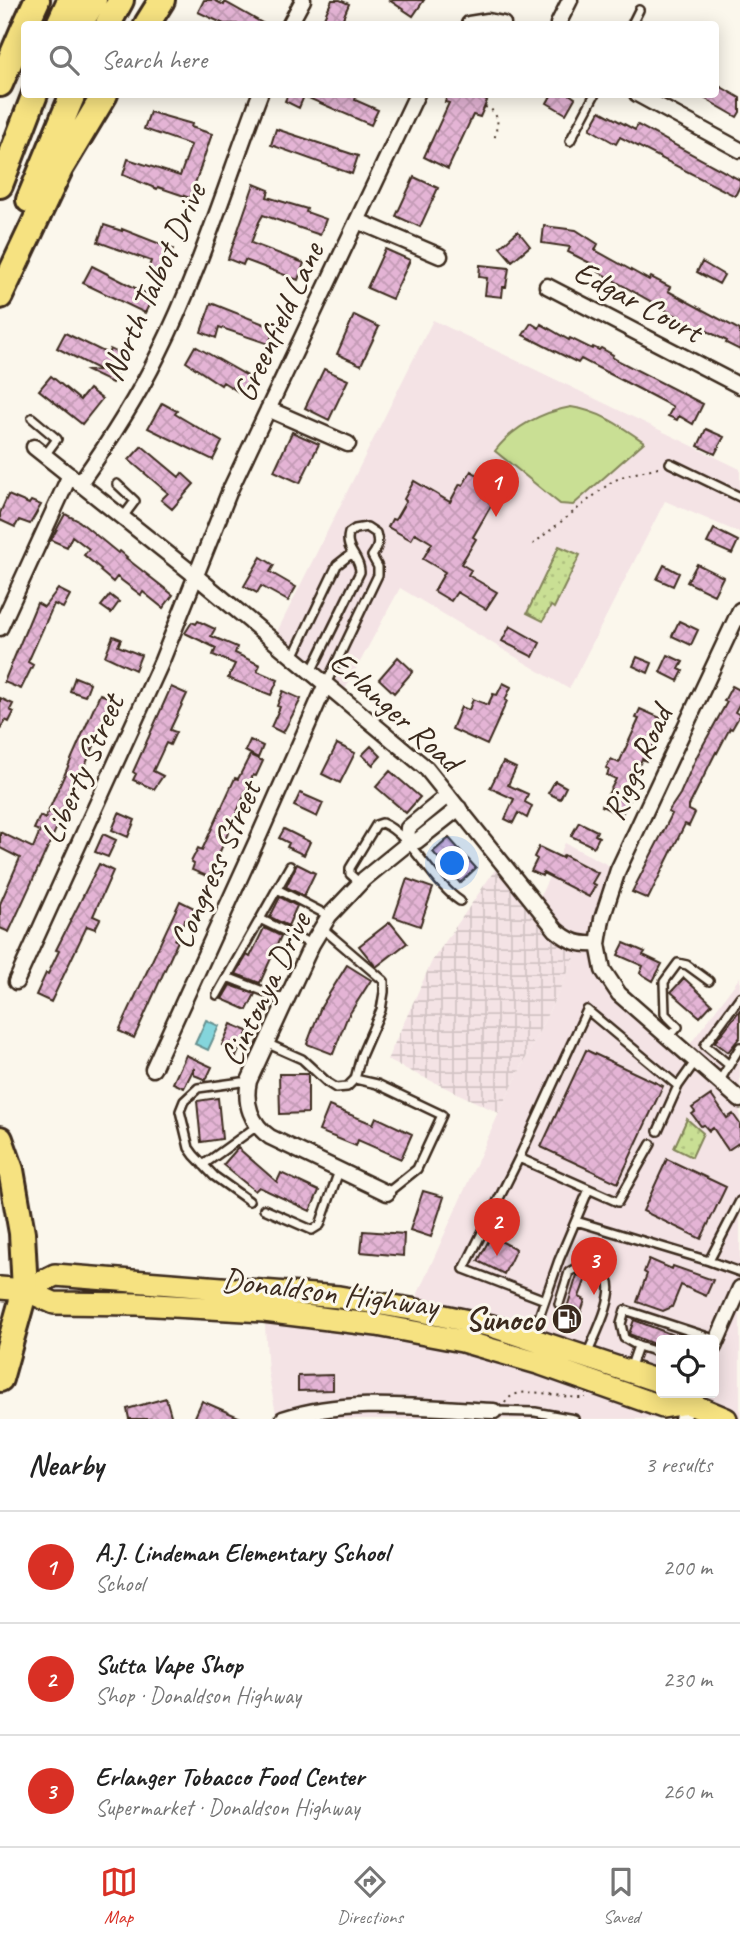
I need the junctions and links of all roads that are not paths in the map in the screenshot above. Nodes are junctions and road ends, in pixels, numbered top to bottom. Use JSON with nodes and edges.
{"nodes":[{"id":1,"x":37,"y":0,"type":"edge"},
{"id":2,"x":70,"y":0,"type":"edge"},
{"id":3,"x":94,"y":0,"type":"edge"},
{"id":4,"x":121,"y":0,"type":"edge"},
{"id":5,"x":162,"y":0,"type":"edge"},
{"id":6,"x":303,"y":0,"type":"edge"},
{"id":7,"x":570,"y":0,"type":"edge"},
{"id":8,"x":639,"y":10,"type":"dead end"},
{"id":9,"x":27,"y":21,"type":"edge"},
{"id":10,"x":60,"y":21,"type":"edge"},
{"id":11,"x":82,"y":21,"type":"edge"},
{"id":12,"x":110,"y":21,"type":"edge"},
{"id":13,"x":150,"y":21,"type":"edge"},
{"id":14,"x":292,"y":21,"type":"edge"},
{"id":15,"x":560,"y":21,"type":"edge"},
{"id":16,"x":634,"y":21,"type":"edge"},
{"id":17,"x":21,"y":35,"type":"edge"},
{"id":18,"x":0,"y":84,"type":"edge"},
{"id":19,"x":34,"y":98,"type":"edge"},
{"id":20,"x":71,"y":98,"type":"edge"},
{"id":21,"x":103,"y":98,"type":"edge"},
{"id":22,"x":259,"y":98,"type":"edge"},
{"id":23,"x":415,"y":98,"type":"edge"},
{"id":24,"x":593,"y":98,"type":"edge"},
{"id":25,"x":643,"y":98,"type":"edge"},
{"id":26,"x":570,"y":141,"type":"dead end"},
{"id":27,"x":740,"y":150,"type":"edge"},
{"id":28,"x":0,"y":185,"type":"edge"},
{"id":29,"x":358,"y":220,"type":"junction"},
{"id":30,"x":440,"y":256,"type":"dead end"},
{"id":31,"x":0,"y":280,"type":"edge"},
{"id":32,"x":547,"y":286,"type":"dead end"},
{"id":33,"x":0,"y":296,"type":"edge"},
{"id":34,"x":740,"y":386,"type":"edge"},
{"id":35,"x":268,"y":409,"type":"junction"},
{"id":36,"x":32,"y":418,"type":"dead end"},
{"id":37,"x":348,"y":444,"type":"dead end"},
{"id":38,"x":40,"y":451,"type":"joint"},
{"id":39,"x":670,"y":463,"type":"road end"},
{"id":40,"x":75,"y":479,"type":"junction"},
{"id":41,"x":117,"y":484,"type":"dead end"},
{"id":42,"x":740,"y":497,"type":"edge"},
{"id":43,"x":122,"y":517,"type":"junction"},
{"id":44,"x":351,"y":554,"type":"junction"},
{"id":45,"x":197,"y":577,"type":"junction"},
{"id":46,"x":740,"y":610,"type":"edge"},
{"id":47,"x":0,"y":628,"type":"edge"},
{"id":48,"x":293,"y":657,"type":"junction"},
{"id":49,"x":311,"y":672,"type":"junction"},
{"id":50,"x":326,"y":684,"type":"junction"},
{"id":51,"x":448,"y":795,"type":"junction"},
{"id":52,"x":459,"y":808,"type":"junction"},
{"id":53,"x":407,"y":844,"type":"junction"},
{"id":54,"x":290,"y":866,"type":"dead end"},
{"id":55,"x":360,"y":883,"type":"junction"},
{"id":56,"x":277,"y":889,"type":"junction"},
{"id":57,"x":460,"y":901,"type":"dead end"},
{"id":58,"x":260,"y":919,"type":"junction"},
{"id":59,"x":326,"y":922,"type":"junction"},
{"id":60,"x":312,"y":944,"type":"junction"},
{"id":61,"x":598,"y":944,"type":"junction"},
{"id":62,"x":227,"y":977,"type":"junction"},
{"id":63,"x":709,"y":981,"type":"dead end"},
{"id":64,"x":16,"y":982,"type":"dead end"},
{"id":65,"x":216,"y":995,"type":"dead end"},
{"id":66,"x":740,"y":998,"type":"edge"},
{"id":67,"x":286,"y":1000,"type":"junction"},
{"id":68,"x":669,"y":1037,"type":"junction"},
{"id":69,"x":266,"y":1042,"type":"junction"},
{"id":70,"x":740,"y":1047,"type":"edge"},
{"id":71,"x":696,"y":1061,"type":"junction"},
{"id":72,"x":730,"y":1065,"type":"junction"},
{"id":73,"x":153,"y":1069,"type":"dead end"},
{"id":74,"x":355,"y":1079,"type":"junction"},
{"id":75,"x":249,"y":1081,"type":"junction"},
{"id":76,"x":719,"y":1082,"type":"junction"},
{"id":77,"x":678,"y":1086,"type":"junction"},
{"id":78,"x":739,"y":1097,"type":"edge"},
{"id":79,"x":257,"y":1126,"type":"junction"},
{"id":80,"x":658,"y":1131,"type":"dead end"},
{"id":81,"x":0,"y":1139,"type":"edge"},
{"id":82,"x":652,"y":1144,"type":"dead end"},
{"id":83,"x":519,"y":1158,"type":"junction"},
{"id":84,"x":203,"y":1164,"type":"junction"},
{"id":85,"x":339,"y":1171,"type":"junction"},
{"id":86,"x":589,"y":1189,"type":"junction"},
{"id":87,"x":387,"y":1193,"type":"joint"},
{"id":88,"x":249,"y":1201,"type":"dead end"},
{"id":89,"x":740,"y":1201,"type":"edge"},
{"id":90,"x":264,"y":1209,"type":"dead end"},
{"id":91,"x":576,"y":1220,"type":"junction"},
{"id":92,"x":709,"y":1261,"type":"junction"},
{"id":93,"x":740,"y":1272,"type":"edge"},
{"id":94,"x":740,"y":1288,"type":"edge"},
{"id":95,"x":12,"y":1289,"type":"edge"},
{"id":96,"x":545,"y":1300,"type":"junction"},
{"id":97,"x":559,"y":1304,"type":"dead end"},
{"id":98,"x":693,"y":1332,"type":"junction"},
{"id":99,"x":691,"y":1335,"type":"edge"},
{"id":100,"x":699,"y":1335,"type":"edge"},
{"id":101,"x":719,"y":1335,"type":"edge"},
{"id":102,"x":532,"y":1338,"type":"junction"},
{"id":103,"x":638,"y":1346,"type":"junction"},
{"id":104,"x":656,"y":1351,"type":"edge"},
{"id":105,"x":586,"y":1356,"type":"junction"},
{"id":106,"x":629,"y":1370,"type":"junction"},
{"id":107,"x":0,"y":1379,"type":"edge"},
{"id":108,"x":656,"y":1380,"type":"edge"},
{"id":109,"x":686,"y":1402,"type":"edge"},
{"id":110,"x":499,"y":1411,"type":"joint"},
{"id":111,"x":283,"y":1419,"type":"edge"},
{"id":112,"x":574,"y":1419,"type":"edge"},
{"id":113,"x":726,"y":1419,"type":"edge"}],
"edges":[{"from":1,"to":9,"type":"highway"},
{"from":2,"to":10,"type":"highway"},
{"from":3,"to":11,"type":"highway"},
{"from":4,"to":12,"type":"highway"},
{"from":5,"to":13,"type":"highway"},
{"from":6,"to":14,"type":"street"},
{"from":7,"to":15,"type":"street"},
{"from":8,"to":16,"type":"lane"},
{"from":17,"to":18,"type":"highway"},
{"from":19,"to":28,"type":"highway"},
{"from":20,"to":31,"type":"highway"},
{"from":21,"to":33,"type":"highway"},
{"from":22,"to":40,"type":"street","name":"North Talbot Drive"},
{"from":23,"to":29,"type":"street","name":"Greenfield Lane"},
{"from":24,"to":26,"type":"lane"},
{"from":25,"to":27,"type":"street"},
{"from":29,"to":30,"type":"street"},
{"from":29,"to":35,"type":"street","name":"Greenfield Lane"},
{"from":32,"to":34,"type":"street","name":"Edgar Court"},
{"from":35,"to":37,"type":"street"},
{"from":35,"to":45,"type":"street","name":"Greenfield Lane"},
{"from":36,"to":38,"type":"lane"},
{"from":38,"to":40,"type":"street","name":"Erlanger Road"},
{"from":39,"to":42,"type":"lane"},
{"from":40,"to":43,"type":"street","name":"Erlanger Road"},
{"from":40,"to":47,"type":"street","name":"North Talbot Drive"},
{"from":41,"to":43,"type":"lane"},
{"from":43,"to":45,"type":"street","name":"Erlanger Road"},
{"from":44,"to":48,"type":"lane"},
{"from":44,"to":49,"type":"lane"},
{"from":44,"to":50,"type":"lane"},
{"from":45,"to":48,"type":"street","name":"Erlanger Road"},
{"from":45,"to":64,"type":"street","name":"Liberty Street"},
{"from":46,"to":61,"type":"street","name":"Riggs Road"},
{"from":48,"to":49,"type":"street","name":"Erlanger Road"},
{"from":49,"to":50,"type":"street","name":"Erlanger Road"},
{"from":50,"to":51,"type":"street","name":"Erlanger Road"},
{"from":50,"to":73,"type":"street","name":"Congress Street"},
{"from":51,"to":52,"type":"street","name":"Erlanger Road"},
{"from":51,"to":53,"type":"street","name":"Cintonya Drive"},
{"from":52,"to":53,"type":"street","name":"Cintonya Drive"},
{"from":52,"to":61,"type":"street","name":"Erlanger Road"},
{"from":53,"to":55,"type":"street","name":"Cintonya Drive"},
{"from":53,"to":55,"type":"lane"},
{"from":53,"to":57,"type":"lane"},
{"from":54,"to":56,"type":"lane"},
{"from":55,"to":59,"type":"street","name":"Cintonya Drive"},
{"from":56,"to":58,"type":"lane"},
{"from":56,"to":59,"type":"lane"},
{"from":58,"to":60,"type":"lane"},
{"from":58,"to":62,"type":"lane"},
{"from":59,"to":60,"type":"street","name":"Cintonya Drive"},
{"from":59,"to":74,"type":"lane"},
{"from":60,"to":67,"type":"street","name":"Cintonya Drive"},
{"from":61,"to":68,"type":"street"},
{"from":62,"to":65,"type":"lane"},
{"from":62,"to":67,"type":"lane"},
{"from":63,"to":68,"type":"lane"},
{"from":66,"to":72,"type":"lane"},
{"from":67,"to":69,"type":"street","name":"Cintonya Drive"},
{"from":68,"to":71,"type":"street"},
{"from":69,"to":74,"type":"lane"},
{"from":69,"to":75,"type":"street","name":"Cintonya Drive"},
{"from":70,"to":72,"type":"lane"},
{"from":71,"to":76,"type":"street"},
{"from":71,"to":77,"type":"lane"},
{"from":72,"to":76,"type":"lane"},
{"from":74,"to":87,"type":"lane"},
{"from":75,"to":79,"type":"street","name":"Cintonya Drive"},
{"from":75,"to":84,"type":"lane"},
{"from":76,"to":78,"type":"street"},
{"from":77,"to":80,"type":"lane"},
{"from":77,"to":83,"type":"lane"},
{"from":79,"to":84,"type":"lane"},
{"from":79,"to":85,"type":"street"},
{"from":81,"to":95,"type":"highway"},
{"from":82,"to":86,"type":"lane"},
{"from":83,"to":86,"type":"lane"},
{"from":83,"to":96,"type":"lane"},
{"from":84,"to":88,"type":"lane"},
{"from":85,"to":87,"type":"street"},
{"from":85,"to":90,"type":"lane"},
{"from":86,"to":91,"type":"lane"},
{"from":89,"to":92,"type":"lane"},
{"from":91,"to":92,"type":"lane"},
{"from":91,"to":96,"type":"lane"},
{"from":92,"to":93,"type":"lane"},
{"from":94,"to":101,"type":"street"},
{"from":95,"to":102,"type":"main road","name":"Donaldson Highway"},
{"from":95,"to":107,"type":"highway"},
{"from":95,"to":109,"type":"main road","name":"Donaldson Highway"},
{"from":96,"to":102,"type":"lane"},
{"from":97,"to":105,"type":"lane"},
{"from":98,"to":99,"type":"lane"},
{"from":98,"to":100,"type":"lane"},
{"from":98,"to":103,"type":"lane"},
{"from":102,"to":105,"type":"main road","name":"Donaldson Highway"},
{"from":103,"to":104,"type":"lane"},
{"from":103,"to":106,"type":"lane"},
{"from":105,"to":106,"type":"main road","name":"Donaldson Highway"},
{"from":106,"to":108,"type":"main road","name":"Donaldson Highway"},
{"from":109,"to":113,"type":"main road"},
{"from":110,"to":111,"type":"street"},
{"from":110,"to":112,"type":"lane"}]}
